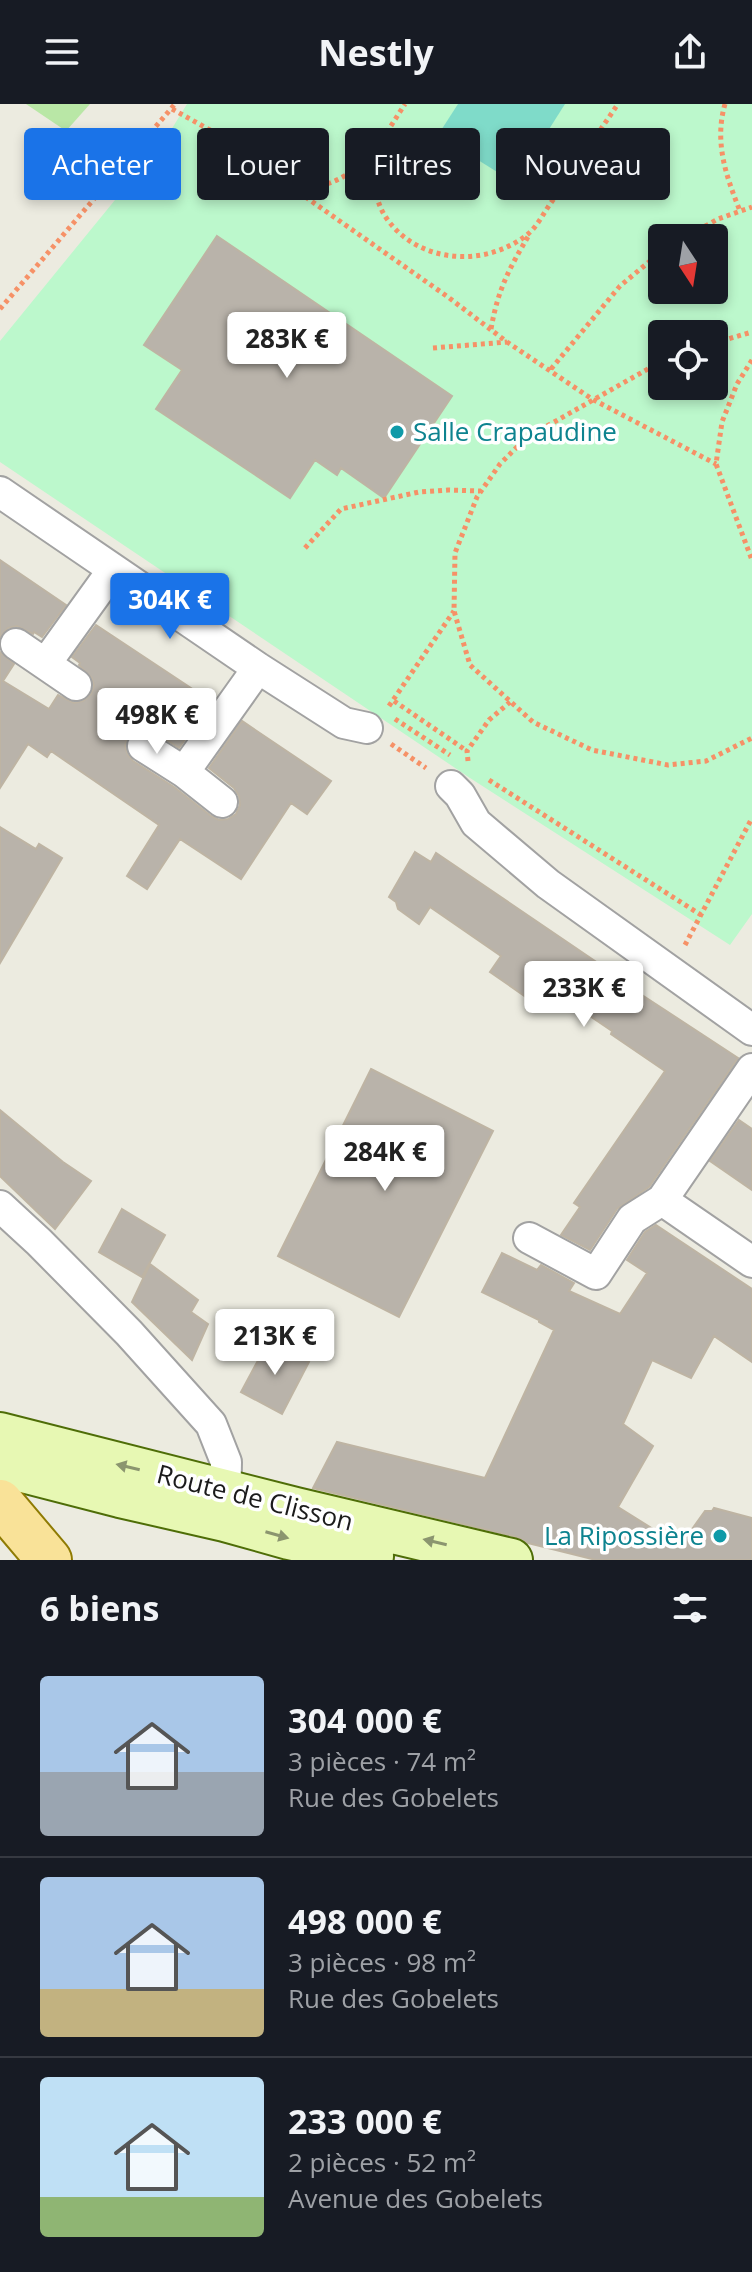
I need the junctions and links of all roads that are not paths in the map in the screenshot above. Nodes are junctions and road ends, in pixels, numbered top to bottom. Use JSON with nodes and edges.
{"nodes":[{"id":1,"x":0,"y":492,"type":"edge"},
{"id":2,"x":113,"y":570,"type":"junction"},
{"id":3,"x":16,"y":644,"type":"dead end"},
{"id":4,"x":46,"y":663,"type":"junction"},
{"id":5,"x":258,"y":668,"type":"junction"},
{"id":6,"x":76,"y":685,"type":"dead end"},
{"id":7,"x":363,"y":722,"type":"road end"},
{"id":8,"x":143,"y":746,"type":"dead end"},
{"id":9,"x":184,"y":772,"type":"junction"},
{"id":10,"x":460,"y":783,"type":"road end"},
{"id":11,"x":222,"y":802,"type":"dead end"},
{"id":12,"x":752,"y":1030,"type":"edge"},
{"id":13,"x":752,"y":1069,"type":"edge"},
{"id":14,"x":662,"y":1200,"type":"junction"},
{"id":15,"x":0,"y":1206,"type":"edge"},
{"id":16,"x":529,"y":1238,"type":"dead end"},
{"id":17,"x":752,"y":1262,"type":"edge"},
{"id":18,"x":0,"y":1434,"type":"edge"},
{"id":19,"x":0,"y":1465,"type":"edge"},
{"id":20,"x":0,"y":1502,"type":"edge"},
{"id":21,"x":225,"y":1505,"type":"junction"},
{"id":22,"x":49,"y":1560,"type":"edge"},
{"id":23,"x":392,"y":1560,"type":"edge"},
{"id":24,"x":511,"y":1560,"type":"edge"}],
"edges":[{"from":1,"to":2,"type":"street"},
{"from":2,"to":4,"type":"street"},
{"from":2,"to":5,"type":"street"},
{"from":3,"to":4,"type":"street"},
{"from":4,"to":6,"type":"street"},
{"from":5,"to":7,"type":"street"},
{"from":5,"to":9,"type":"street"},
{"from":8,"to":9,"type":"street"},
{"from":9,"to":11,"type":"street"},
{"from":10,"to":12,"type":"street"},
{"from":13,"to":14,"type":"street"},
{"from":14,"to":16,"type":"street"},
{"from":14,"to":17,"type":"street"},
{"from":15,"to":21,"type":"street"},
{"from":21,"to":18,"type":"main road","name":"Route de Clisson","one_way":true},
{"from":19,"to":21,"type":"main road","name":"Route de Clisson"},
{"from":20,"to":22,"type":"main road"},
{"from":21,"to":23,"type":"main road","name":"Route de Clisson","one_way":true},
{"from":24,"to":21,"type":"main road","name":"Route de Clisson","one_way":true}]}
